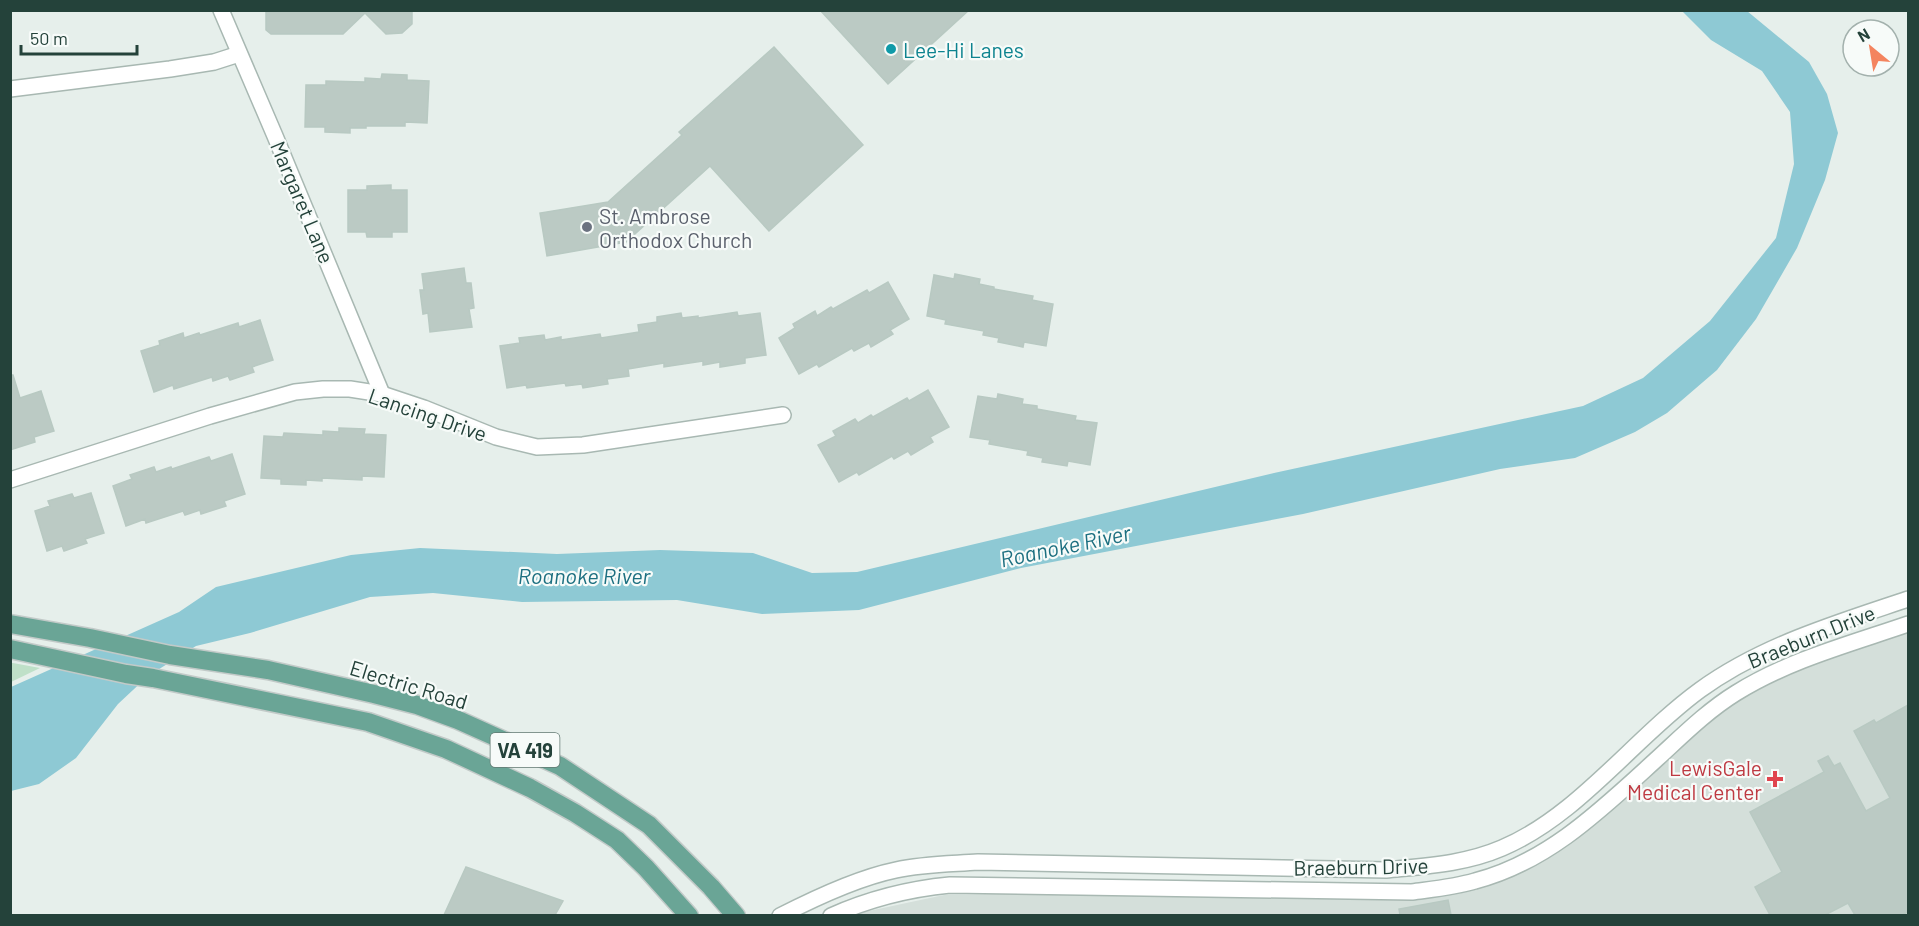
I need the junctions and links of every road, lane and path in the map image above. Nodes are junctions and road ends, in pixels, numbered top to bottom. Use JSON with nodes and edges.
{"nodes":[{"id":1,"x":221,"y":10,"type":"edge"},
{"id":2,"x":239,"y":54,"type":"junction"},
{"id":3,"x":10,"y":89,"type":"edge"},
{"id":4,"x":382,"y":394,"type":"junction"},
{"id":5,"x":783,"y":415,"type":"dead end"},
{"id":6,"x":10,"y":480,"type":"edge"},
{"id":7,"x":1908,"y":599,"type":"edge"},
{"id":8,"x":10,"y":624,"type":"edge"},
{"id":9,"x":1908,"y":624,"type":"edge"},
{"id":10,"x":10,"y":649,"type":"edge"},
{"id":11,"x":933,"y":864,"type":"junction"},
{"id":12,"x":1122,"y":866,"type":"junction"},
{"id":13,"x":936,"y":886,"type":"junction"},
{"id":14,"x":1119,"y":886,"type":"junction"},
{"id":15,"x":686,"y":913,"type":"edge"},
{"id":16,"x":736,"y":915,"type":"edge"},
{"id":17,"x":780,"y":915,"type":"edge"},
{"id":18,"x":831,"y":915,"type":"edge"}],
"edges":[{"from":1,"to":2,"type":"street","name":"Margaret Lane"},
{"from":2,"to":3,"type":"street"},
{"from":2,"to":4,"type":"street","name":"Margaret Lane"},
{"from":4,"to":5,"type":"street","name":"Lancing Drive"},
{"from":4,"to":6,"type":"street","name":"Lancing Drive"},
{"from":7,"to":12,"type":"street","name":"Braeburn Drive"},
{"from":8,"to":16,"type":"main road","name":"Electric Road","number":"VA 419"},
{"from":9,"to":14,"type":"street","name":"Braeburn Drive"},
{"from":10,"to":15,"type":"main road","number":"VA 419"},
{"from":11,"to":12,"type":"street","name":"Braeburn Drive"},
{"from":11,"to":13,"type":"street"},
{"from":11,"to":17,"type":"street","name":"Braeburn Drive"},
{"from":12,"to":14,"type":"street"},
{"from":13,"to":14,"type":"street","name":"Braeburn Drive"},
{"from":13,"to":18,"type":"street","name":"Braeburn Drive"}]}
